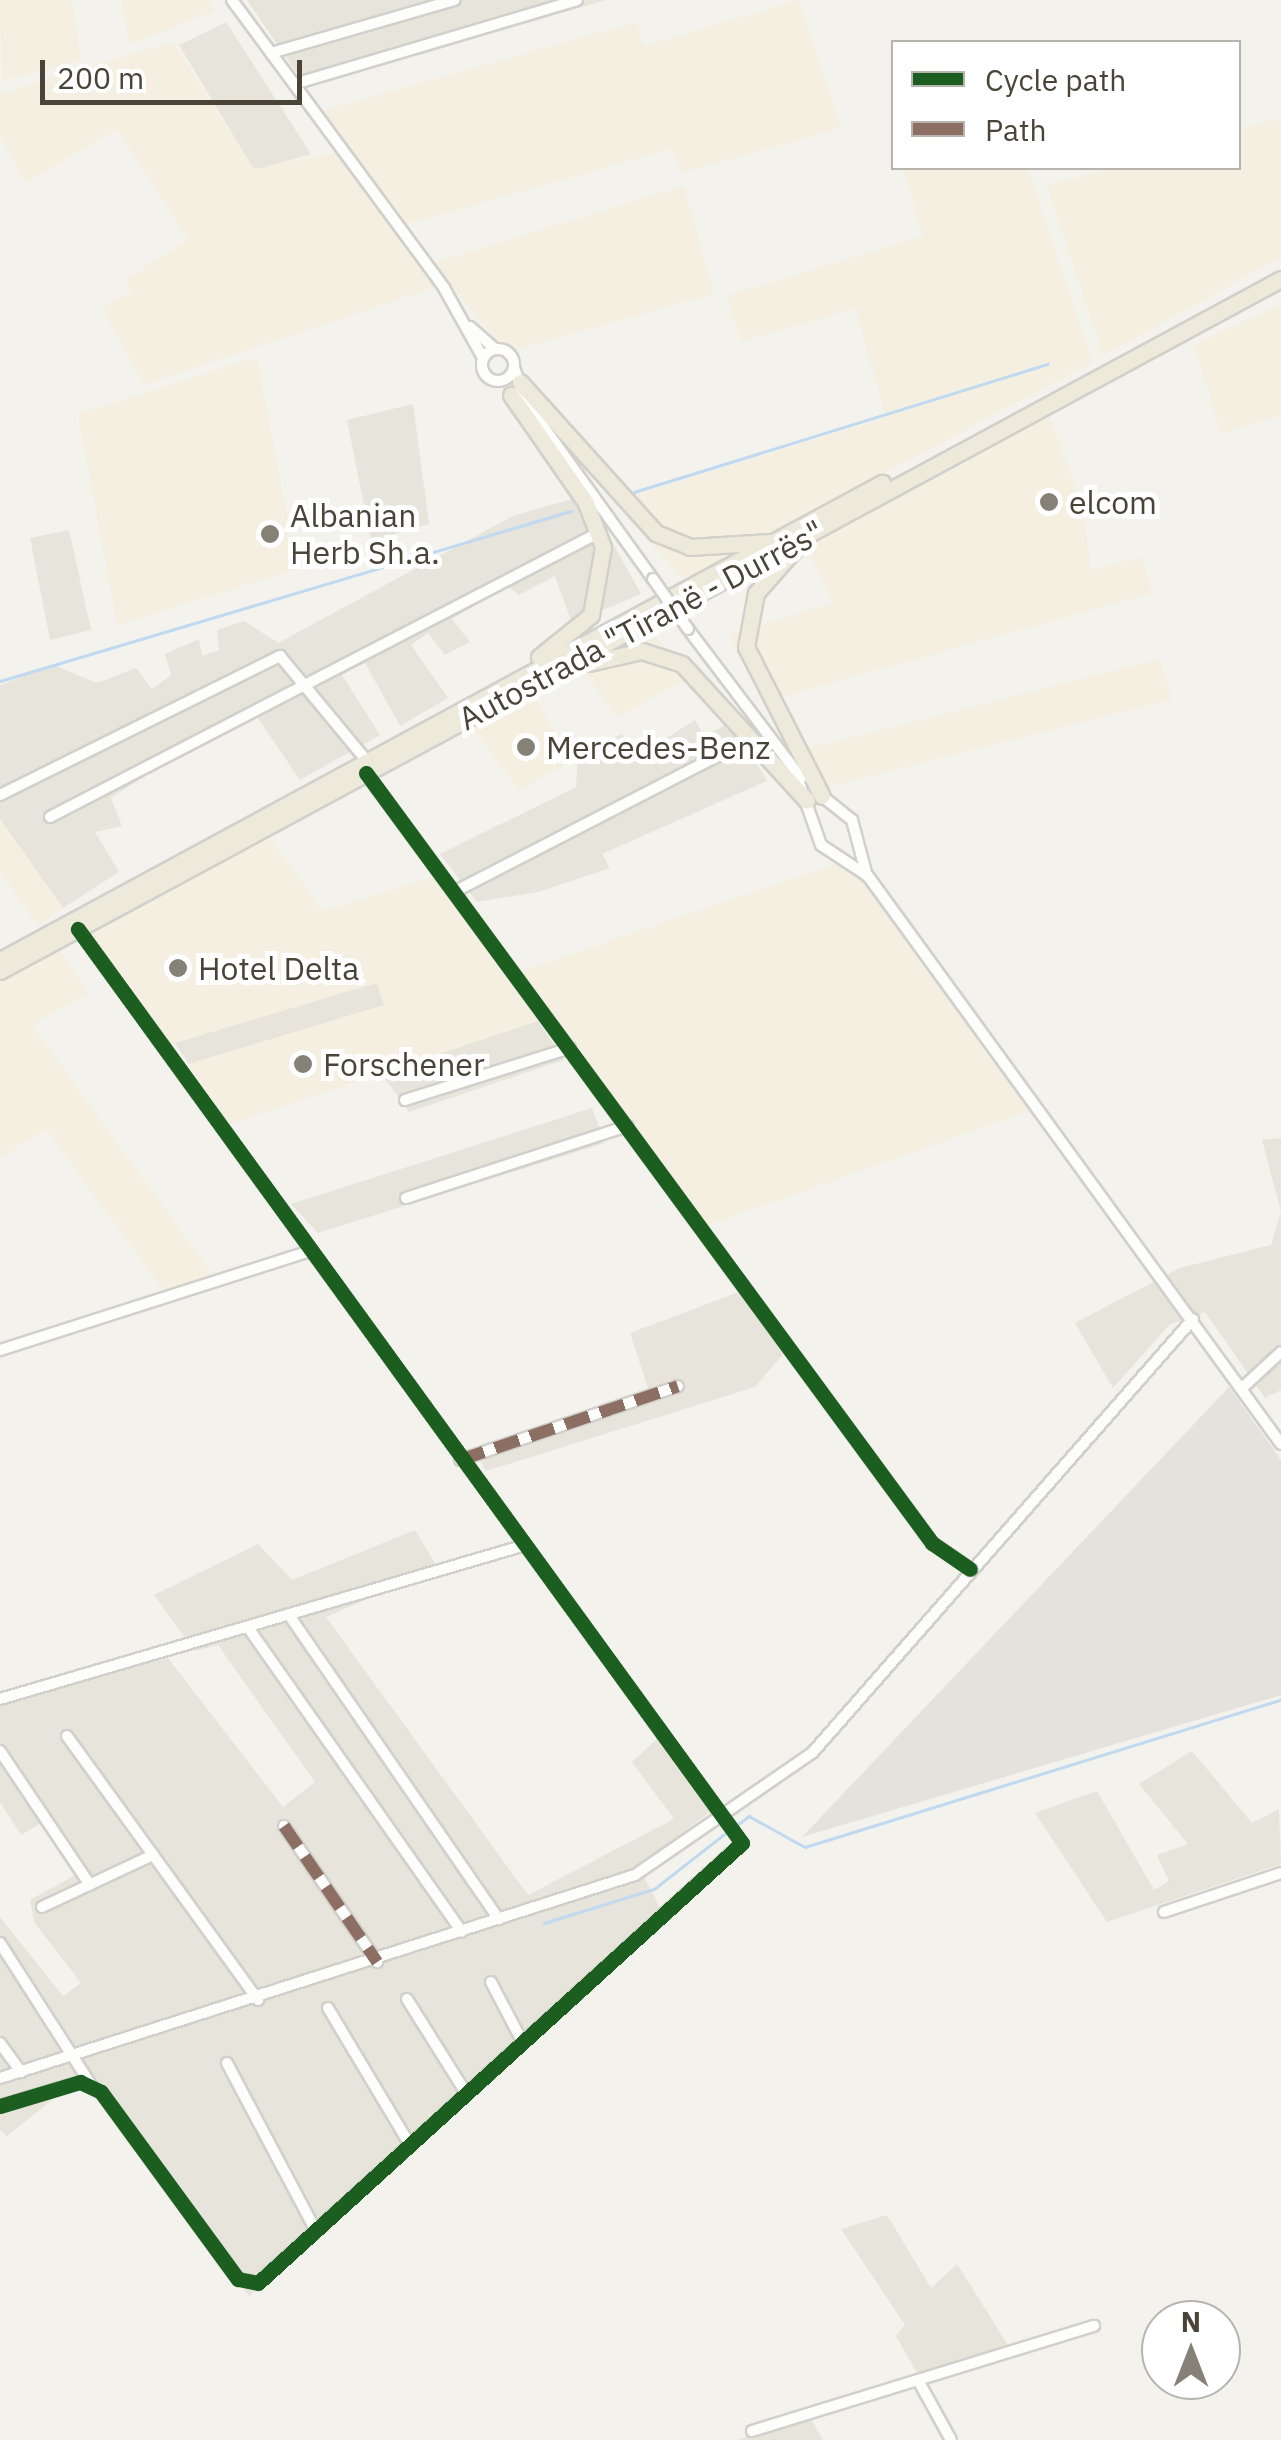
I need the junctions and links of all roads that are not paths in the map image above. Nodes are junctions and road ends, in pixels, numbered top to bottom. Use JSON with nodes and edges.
{"nodes":[{"id":1,"x":232,"y":0,"type":"edge"},
{"id":2,"x":455,"y":0,"type":"edge"},
{"id":3,"x":577,"y":0,"type":"edge"},
{"id":4,"x":271,"y":53,"type":"junction"},
{"id":5,"x":294,"y":84,"type":"junction"},
{"id":6,"x":1281,"y":267,"type":"edge"},
{"id":7,"x":1281,"y":278,"type":"edge"},
{"id":8,"x":466,"y":323,"type":"junction"},
{"id":9,"x":495,"y":349,"type":"junction"},
{"id":10,"x":483,"y":358,"type":"junction"},
{"id":11,"x":491,"y":380,"type":"junction"},
{"id":12,"x":518,"y":386,"type":"junction"},
{"id":13,"x":600,"y":532,"type":"junction"},
{"id":14,"x":808,"y":534,"type":"junction"},
{"id":15,"x":773,"y":541,"type":"junction"},
{"id":16,"x":303,"y":685,"type":"junction"},
{"id":17,"x":500,"y":688,"type":"junction"},
{"id":18,"x":472,"y":716,"type":"junction"},
{"id":19,"x":752,"y":738,"type":"junction"},
{"id":20,"x":367,"y":767,"type":"junction"},
{"id":21,"x":0,"y":795,"type":"edge"},
{"id":22,"x":814,"y":798,"type":"junction"},
{"id":23,"x":839,"y":811,"type":"junction"},
{"id":24,"x":50,"y":816,"type":"dead end"},
{"id":25,"x":816,"y":825,"type":"junction"},
{"id":26,"x":855,"y":836,"type":"junction"},
{"id":27,"x":834,"y":851,"type":"junction"},
{"id":28,"x":868,"y":876,"type":"junction"},
{"id":29,"x":454,"y":892,"type":"junction"},
{"id":30,"x":78,"y":929,"type":"junction"},
{"id":31,"x":0,"y":960,"type":"edge"},
{"id":32,"x":0,"y":972,"type":"edge"},
{"id":33,"x":570,"y":1048,"type":"junction"},
{"id":34,"x":405,"y":1100,"type":"dead end"},
{"id":35,"x":628,"y":1126,"type":"junction"},
{"id":36,"x":406,"y":1198,"type":"dead end"},
{"id":37,"x":308,"y":1252,"type":"junction"},
{"id":38,"x":1192,"y":1319,"type":"junction"},
{"id":39,"x":0,"y":1350,"type":"edge"},
{"id":40,"x":1281,"y":1352,"type":"edge"},
{"id":41,"x":678,"y":1386,"type":"dead end"},
{"id":42,"x":1241,"y":1389,"type":"junction"},
{"id":43,"x":1281,"y":1444,"type":"edge"},
{"id":44,"x":460,"y":1460,"type":"junction"},
{"id":45,"x":522,"y":1546,"type":"junction"},
{"id":46,"x":970,"y":1569,"type":"junction"},
{"id":47,"x":291,"y":1618,"type":"junction"},
{"id":48,"x":249,"y":1629,"type":"junction"},
{"id":49,"x":0,"y":1699,"type":"edge"},
{"id":50,"x":67,"y":1736,"type":"dead end"},
{"id":51,"x":0,"y":1751,"type":"edge"},
{"id":52,"x":720,"y":1811,"type":"junction"},
{"id":53,"x":284,"y":1826,"type":"dead end"},
{"id":54,"x":152,"y":1855,"type":"junction"},
{"id":55,"x":1281,"y":1872,"type":"edge"},
{"id":56,"x":90,"y":1885,"type":"junction"},
{"id":57,"x":42,"y":1907,"type":"dead end"},
{"id":58,"x":1164,"y":1912,"type":"dead end"},
{"id":59,"x":499,"y":1919,"type":"junction"},
{"id":60,"x":462,"y":1932,"type":"junction"},
{"id":61,"x":0,"y":1944,"type":"edge"},
{"id":62,"x":377,"y":1962,"type":"junction"},
{"id":63,"x":492,"y":1982,"type":"dead end"},
{"id":64,"x":407,"y":1999,"type":"dead end"},
{"id":65,"x":258,"y":2000,"type":"junction"},
{"id":66,"x":328,"y":2008,"type":"dead end"},
{"id":67,"x":522,"y":2041,"type":"junction"},
{"id":68,"x":0,"y":2042,"type":"edge"},
{"id":69,"x":78,"y":2055,"type":"junction"},
{"id":70,"x":227,"y":2063,"type":"dead end"},
{"id":71,"x":21,"y":2072,"type":"junction"},
{"id":72,"x":0,"y":2078,"type":"edge"},
{"id":73,"x":90,"y":2085,"type":"junction"},
{"id":74,"x":466,"y":2093,"type":"junction"},
{"id":75,"x":0,"y":2106,"type":"edge"},
{"id":76,"x":410,"y":2145,"type":"junction"},
{"id":77,"x":316,"y":2231,"type":"junction"},
{"id":78,"x":1094,"y":2326,"type":"dead end"},
{"id":79,"x":920,"y":2382,"type":"junction"},
{"id":80,"x":752,"y":2431,"type":"dead end"},
{"id":81,"x":950,"y":2440,"type":"edge"}],
"edges":[{"from":1,"to":4,"type":"street"},
{"from":2,"to":4,"type":"street"},
{"from":3,"to":5,"type":"street"},
{"from":4,"to":5,"type":"street"},
{"from":5,"to":8,"type":"street"},
{"from":6,"to":15,"type":"highway","name":"Autostrada \"Tiranë - Durrës\""},
{"from":7,"to":14,"type":"highway","name":"Autostrada \"Tiranë - Durrës\""},
{"from":8,"to":9,"type":"street"},
{"from":8,"to":10,"type":"street"},
{"from":9,"to":10,"type":"street"},
{"from":9,"to":12,"type":"street"},
{"from":10,"to":11,"type":"street"},
{"from":11,"to":12,"type":"street"},
{"from":11,"to":12,"type":"street"},
{"from":12,"to":13,"type":"highway"},
{"from":12,"to":15,"type":"highway"},
{"from":12,"to":22,"type":"street","bridge":true},
{"from":13,"to":16,"type":"street"},
{"from":13,"to":17,"type":"highway"},
{"from":14,"to":18,"type":"highway","name":"Autostrada \"Tiranë - Durrës\""},
{"from":14,"to":22,"type":"highway"},
{"from":15,"to":17,"type":"highway","name":"Autostrada \"Tiranë - Durrës\""},
{"from":16,"to":20,"type":"street"},
{"from":16,"to":21,"type":"street"},
{"from":16,"to":24,"type":"street"},
{"from":17,"to":20,"type":"highway","name":"Autostrada \"Tiranë - Durrës\""},
{"from":18,"to":19,"type":"highway"},
{"from":18,"to":20,"type":"highway","name":"Autostrada \"Tiranë - Durrës\""},
{"from":19,"to":22,"type":"highway"},
{"from":19,"to":29,"type":"street"},
{"from":20,"to":29,"type":"street"},
{"from":20,"to":30,"type":"highway","name":"Autostrada \"Tiranë - Durrës\""},
{"from":20,"to":31,"type":"highway","name":"Autostrada \"Tiranë - Durrës\""},
{"from":22,"to":23,"type":"street"},
{"from":22,"to":25,"type":"street"},
{"from":23,"to":25,"type":"street"},
{"from":23,"to":26,"type":"street"},
{"from":25,"to":27,"type":"street"},
{"from":26,"to":27,"type":"street"},
{"from":26,"to":28,"type":"street"},
{"from":27,"to":28,"type":"street"},
{"from":28,"to":38,"type":"street"},
{"from":29,"to":33,"type":"street"},
{"from":30,"to":32,"type":"highway","name":"Autostrada \"Tiranë - Durrës\""},
{"from":30,"to":37,"type":"street"},
{"from":33,"to":34,"type":"street"},
{"from":33,"to":35,"type":"street"},
{"from":35,"to":36,"type":"street"},
{"from":35,"to":46,"type":"street"},
{"from":37,"to":39,"type":"street"},
{"from":37,"to":44,"type":"street"},
{"from":38,"to":42,"type":"street"},
{"from":38,"to":46,"type":"street"},
{"from":40,"to":42,"type":"street"},
{"from":41,"to":44,"type":"street"},
{"from":42,"to":43,"type":"street"},
{"from":44,"to":45,"type":"street"},
{"from":45,"to":47,"type":"street"},
{"from":45,"to":52,"type":"street"},
{"from":46,"to":52,"type":"street"},
{"from":47,"to":48,"type":"street"},
{"from":47,"to":59,"type":"street"},
{"from":48,"to":49,"type":"street"},
{"from":48,"to":60,"type":"street"},
{"from":50,"to":54,"type":"street"},
{"from":51,"to":56,"type":"street"},
{"from":52,"to":59,"type":"street"},
{"from":52,"to":67,"type":"street"},
{"from":53,"to":62,"type":"street"},
{"from":54,"to":56,"type":"street"},
{"from":54,"to":65,"type":"street"},
{"from":55,"to":58,"type":"street"},
{"from":56,"to":57,"type":"street"},
{"from":59,"to":60,"type":"street"},
{"from":60,"to":62,"type":"street"},
{"from":61,"to":69,"type":"street"},
{"from":62,"to":65,"type":"street"},
{"from":63,"to":67,"type":"street"},
{"from":64,"to":74,"type":"street"},
{"from":65,"to":69,"type":"street"},
{"from":66,"to":76,"type":"street"},
{"from":67,"to":74,"type":"street"},
{"from":68,"to":71,"type":"street"},
{"from":69,"to":71,"type":"street"},
{"from":69,"to":73,"type":"street"},
{"from":70,"to":77,"type":"street"},
{"from":71,"to":72,"type":"street"},
{"from":73,"to":75,"type":"street"},
{"from":73,"to":77,"type":"street"},
{"from":74,"to":76,"type":"street"},
{"from":76,"to":77,"type":"street"},
{"from":78,"to":79,"type":"street"},
{"from":79,"to":80,"type":"street"},
{"from":79,"to":81,"type":"street"}]}
